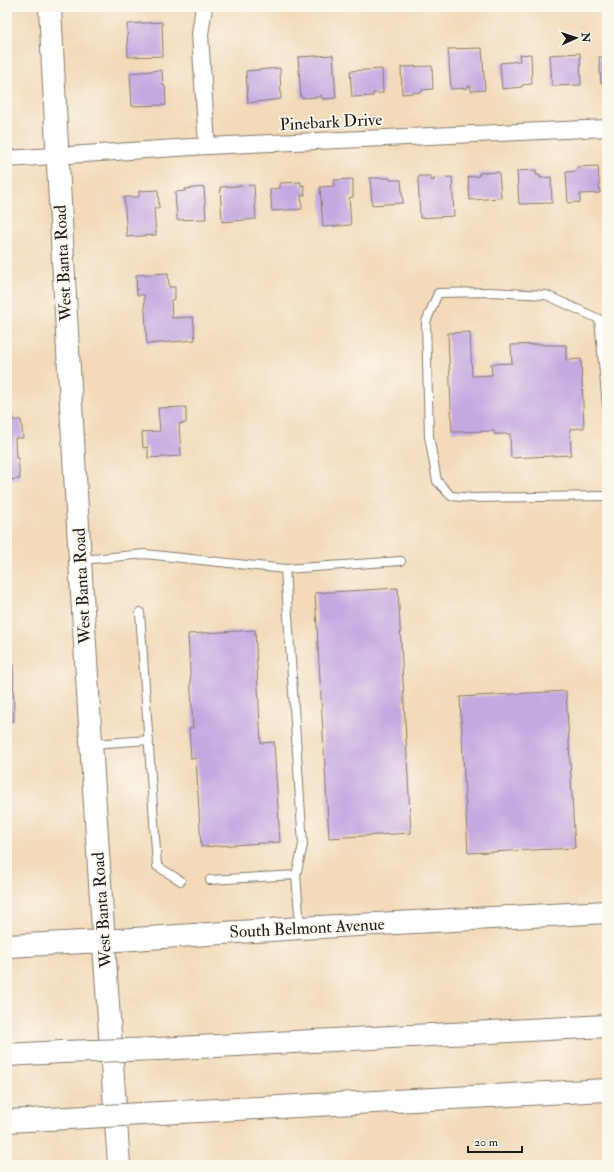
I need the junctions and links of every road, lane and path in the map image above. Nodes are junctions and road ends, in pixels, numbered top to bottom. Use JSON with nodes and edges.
{"nodes":[{"id":1,"x":50,"y":7,"type":"edge"},
{"id":2,"x":204,"y":7,"type":"edge"},
{"id":3,"x":607,"y":128,"type":"edge"},
{"id":4,"x":207,"y":146,"type":"junction"},
{"id":5,"x":57,"y":156,"type":"junction"},
{"id":6,"x":7,"y":159,"type":"edge"},
{"id":7,"x":607,"y":406,"type":"edge"},
{"id":8,"x":607,"y":496,"type":"edge"},
{"id":9,"x":80,"y":560,"type":"junction"},
{"id":10,"x":401,"y":561,"type":"dead end"},
{"id":11,"x":285,"y":569,"type":"junction"},
{"id":12,"x":140,"y":612,"type":"dead end"},
{"id":13,"x":149,"y":740,"type":"junction"},
{"id":14,"x":92,"y":744,"type":"junction"},
{"id":15,"x":296,"y":875,"type":"junction"},
{"id":16,"x":210,"y":880,"type":"dead end"},
{"id":17,"x":181,"y":881,"type":"dead end"},
{"id":18,"x":607,"y":912,"type":"edge"},
{"id":19,"x":300,"y":928,"type":"junction"},
{"id":20,"x":103,"y":941,"type":"junction"},
{"id":21,"x":7,"y":946,"type":"edge"},
{"id":22,"x":607,"y":1026,"type":"edge"},
{"id":23,"x":7,"y":1055,"type":"edge"},
{"id":24,"x":607,"y":1090,"type":"edge"},
{"id":25,"x":7,"y":1121,"type":"edge"},
{"id":26,"x":119,"y":1165,"type":"edge"}],
"edges":[{"from":1,"to":5,"type":"main road","name":"West Banta Road"},
{"from":2,"to":4,"type":"street"},
{"from":3,"to":4,"type":"street","name":"Pinebark Drive"},
{"from":4,"to":5,"type":"street","name":"Pinebark Drive"},
{"from":5,"to":6,"type":"street","name":"Pinebark Drive"},
{"from":5,"to":9,"type":"main road","name":"West Banta Road"},
{"from":7,"to":8,"type":"lane"},
{"from":9,"to":11,"type":"lane"},
{"from":9,"to":14,"type":"main road","name":"West Banta Road"},
{"from":10,"to":11,"type":"lane"},
{"from":11,"to":15,"type":"lane"},
{"from":12,"to":13,"type":"lane"},
{"from":13,"to":14,"type":"lane"},
{"from":13,"to":17,"type":"lane"},
{"from":14,"to":20,"type":"main road","name":"West Banta Road"},
{"from":15,"to":16,"type":"lane"},
{"from":15,"to":19,"type":"lane"},
{"from":18,"to":19,"type":"main road","name":"South Belmont Avenue"},
{"from":19,"to":20,"type":"main road","name":"South Belmont Avenue"},
{"from":20,"to":21,"type":"main road","name":"South Belmont Avenue"},
{"from":20,"to":26,"type":"main road","name":"West Banta Road"},
{"from":22,"to":23,"type":"main road","bridge":true},
{"from":24,"to":25,"type":"main road","bridge":true}]}
